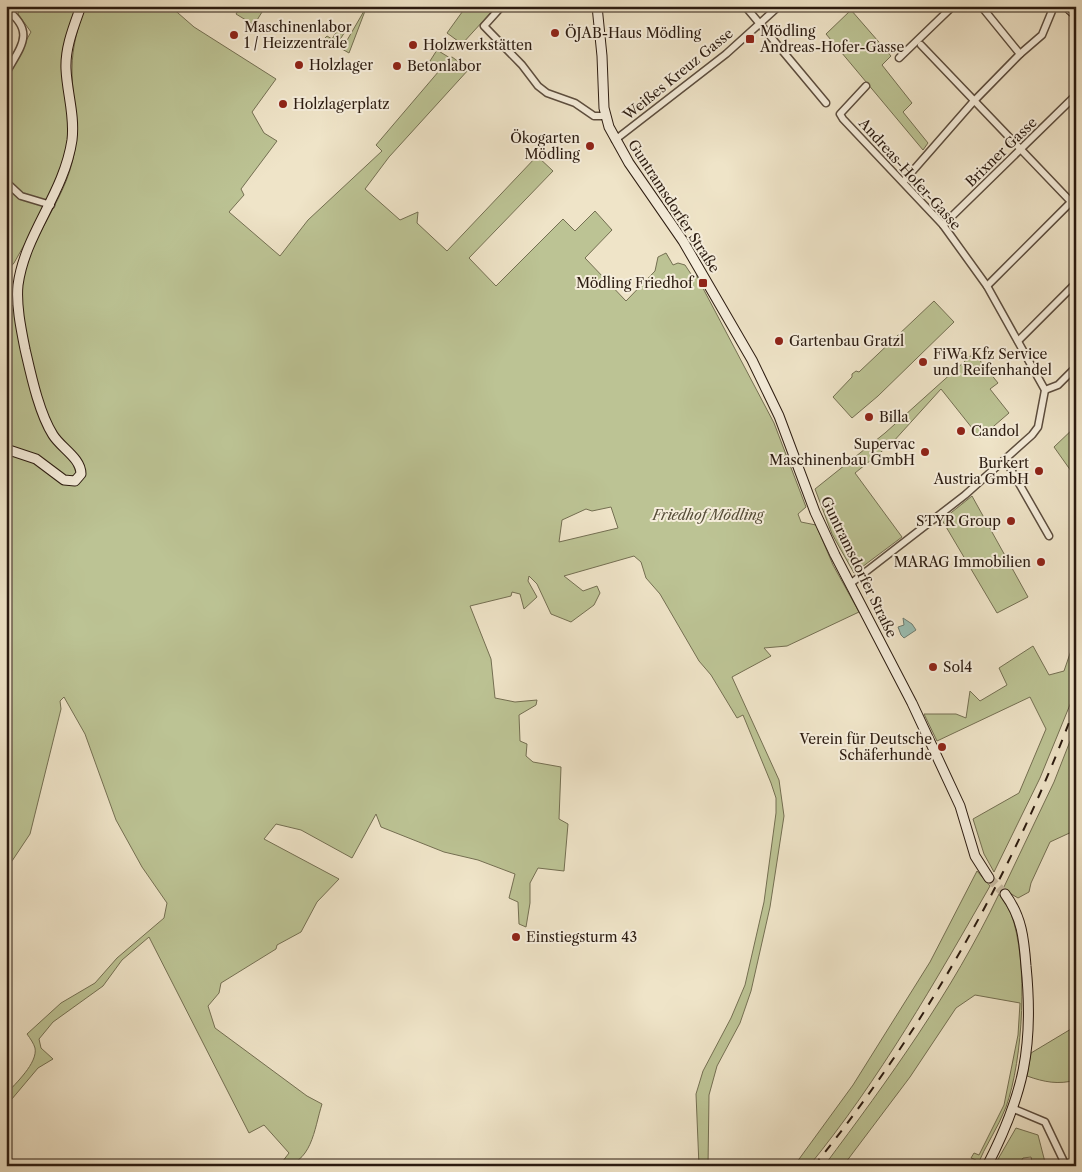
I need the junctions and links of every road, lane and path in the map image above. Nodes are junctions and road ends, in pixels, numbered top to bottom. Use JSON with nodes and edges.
{"nodes":[{"id":1,"x":81,"y":6,"type":"edge"},
{"id":2,"x":502,"y":6,"type":"edge"},
{"id":3,"x":597,"y":6,"type":"edge"},
{"id":4,"x":745,"y":6,"type":"edge"},
{"id":5,"x":779,"y":6,"type":"edge"},
{"id":6,"x":953,"y":6,"type":"edge"},
{"id":7,"x":981,"y":6,"type":"edge"},
{"id":8,"x":1054,"y":6,"type":"edge"},
{"id":9,"x":1066,"y":6,"type":"edge"},
{"id":10,"x":6,"y":9,"type":"edge"},
{"id":11,"x":1076,"y":15,"type":"edge"},
{"id":12,"x":761,"y":23,"type":"junction"},
{"id":13,"x":921,"y":45,"type":"dead end"},
{"id":14,"x":1020,"y":54,"type":"junction"},
{"id":15,"x":899,"y":58,"type":"dead end"},
{"id":16,"x":6,"y":73,"type":"edge"},
{"id":17,"x":866,"y":86,"type":"dead end"},
{"id":18,"x":1076,"y":95,"type":"edge"},
{"id":19,"x":973,"y":102,"type":"junction"},
{"id":20,"x":826,"y":103,"type":"dead end"},
{"id":21,"x":605,"y":116,"type":"junction"},
{"id":22,"x":615,"y":140,"type":"junction"},
{"id":23,"x":1020,"y":151,"type":"junction"},
{"id":24,"x":6,"y":182,"type":"edge"},
{"id":25,"x":904,"y":182,"type":"junction"},
{"id":26,"x":1074,"y":202,"type":"edge"},
{"id":27,"x":51,"y":205,"type":"junction"},
{"id":28,"x":943,"y":226,"type":"junction"},
{"id":29,"x":1076,"y":283,"type":"edge"},
{"id":30,"x":987,"y":286,"type":"junction"},
{"id":31,"x":1018,"y":342,"type":"junction"},
{"id":32,"x":1076,"y":367,"type":"edge"},
{"id":33,"x":1045,"y":390,"type":"junction"},
{"id":34,"x":6,"y":449,"type":"edge"},
{"id":35,"x":1005,"y":460,"type":"junction"},
{"id":36,"x":1049,"y":536,"type":"dead end"},
{"id":37,"x":850,"y":584,"type":"junction"},
{"id":38,"x":989,"y":878,"type":"tunnel mouth"},
{"id":39,"x":1005,"y":894,"type":"tunnel mouth"},
{"id":40,"x":1014,"y":1109,"type":"junction"},
{"id":41,"x":987,"y":1166,"type":"edge"},
{"id":42,"x":1066,"y":1166,"type":"edge"}],
"edges":[{"from":1,"to":27,"type":"street"},
{"from":2,"to":21,"type":"street"},
{"from":3,"to":21,"type":"street","name":"Guntramsdorfer Straße"},
{"from":4,"to":12,"type":"street"},
{"from":5,"to":12,"type":"street","name":"Weißes Kreuz Gasse"},
{"from":6,"to":15,"type":"street"},
{"from":7,"to":14,"type":"street"},
{"from":8,"to":14,"type":"street"},
{"from":9,"to":11,"type":"street"},
{"from":10,"to":16,"type":"street"},
{"from":12,"to":20,"type":"street"},
{"from":12,"to":22,"type":"street","name":"Weißes Kreuz Gasse"},
{"from":13,"to":19,"type":"street"},
{"from":14,"to":19,"type":"street"},
{"from":17,"to":25,"type":"street","name":"Andreas-Hofer-Gasse"},
{"from":18,"to":23,"type":"street","name":"Brixner Gasse"},
{"from":19,"to":23,"type":"street"},
{"from":19,"to":25,"type":"street"},
{"from":21,"to":22,"type":"street","name":"Guntramsdorfer Straße"},
{"from":22,"to":37,"type":"street","name":"Guntramsdorfer Straße"},
{"from":23,"to":26,"type":"street"},
{"from":23,"to":28,"type":"street","name":"Brixner Gasse"},
{"from":24,"to":27,"type":"street"},
{"from":25,"to":28,"type":"street","name":"Andreas-Hofer-Gasse"},
{"from":26,"to":30,"type":"street"},
{"from":27,"to":34,"type":"street"},
{"from":28,"to":30,"type":"street","name":"Andreas-Hofer-Gasse"},
{"from":29,"to":31,"type":"street"},
{"from":30,"to":31,"type":"street","name":"Andreas-Hofer-Gasse"},
{"from":31,"to":33,"type":"street","name":"Andreas-Hofer-Gasse"},
{"from":32,"to":33,"type":"street"},
{"from":33,"to":35,"type":"street"},
{"from":35,"to":36,"type":"street"},
{"from":35,"to":37,"type":"street"},
{"from":37,"to":38,"type":"street","name":"Guntramsdorfer Straße"},
{"from":39,"to":40,"type":"street"},
{"from":40,"to":41,"type":"street"},
{"from":40,"to":42,"type":"street"}]}
